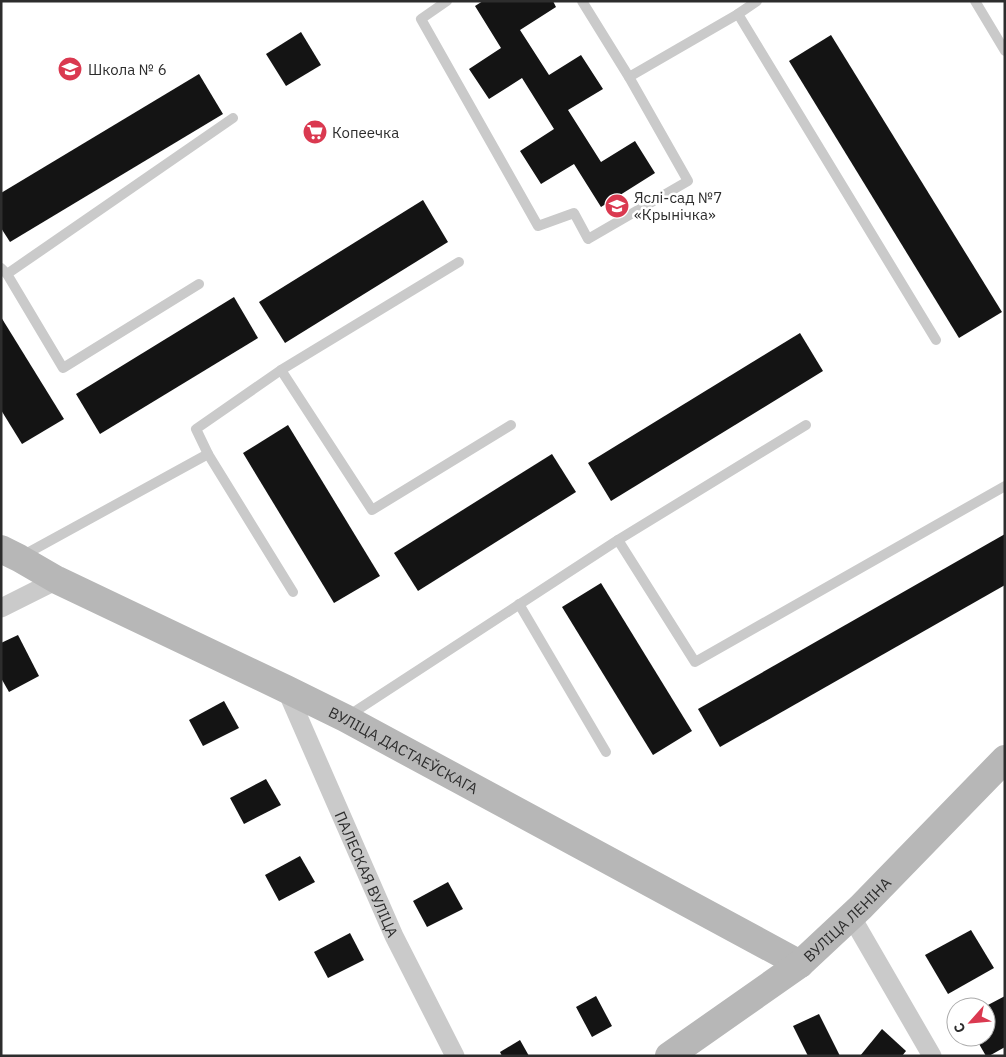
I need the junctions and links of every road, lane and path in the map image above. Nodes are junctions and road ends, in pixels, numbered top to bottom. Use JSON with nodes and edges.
{"nodes":[{"id":1,"x":447,"y":1,"type":"edge"},
{"id":2,"x":582,"y":1,"type":"edge"},
{"id":3,"x":756,"y":1,"type":"edge"},
{"id":4,"x":975,"y":1,"type":"edge"},
{"id":5,"x":738,"y":14,"type":"junction"},
{"id":6,"x":1005,"y":51,"type":"edge"},
{"id":7,"x":629,"y":78,"type":"junction"},
{"id":8,"x":233,"y":118,"type":"dead end"},
{"id":9,"x":459,"y":262,"type":"dead end"},
{"id":10,"x":4,"y":271,"type":"edge"},
{"id":11,"x":199,"y":284,"type":"dead end"},
{"id":12,"x":936,"y":340,"type":"dead end"},
{"id":13,"x":281,"y":370,"type":"junction"},
{"id":14,"x":511,"y":425,"type":"dead end"},
{"id":15,"x":806,"y":425,"type":"dead end"},
{"id":16,"x":208,"y":454,"type":"junction"},
{"id":17,"x":1005,"y":486,"type":"edge"},
{"id":18,"x":618,"y":540,"type":"junction"},
{"id":19,"x":10,"y":553,"type":"edge"},
{"id":20,"x":57,"y":580,"type":"junction"},
{"id":21,"x":293,"y":592,"type":"dead end"},
{"id":22,"x":519,"y":604,"type":"junction"},
{"id":23,"x":1,"y":608,"type":"edge"},
{"id":24,"x":286,"y":689,"type":"junction"},
{"id":25,"x":345,"y":718,"type":"junction"},
{"id":26,"x":606,"y":752,"type":"dead end"},
{"id":27,"x":1005,"y":759,"type":"edge"},
{"id":28,"x":851,"y":916,"type":"junction"},
{"id":29,"x":800,"y":964,"type":"junction"},
{"id":30,"x":455,"y":1056,"type":"edge"},
{"id":31,"x":668,"y":1056,"type":"edge"},
{"id":32,"x":932,"y":1056,"type":"edge"}],
"edges":[{"from":1,"to":7,"type":"lane"},
{"from":2,"to":7,"type":"lane"},
{"from":3,"to":5,"type":"lane"},
{"from":4,"to":6,"type":"lane"},
{"from":5,"to":7,"type":"lane"},
{"from":5,"to":12,"type":"lane"},
{"from":8,"to":10,"type":"lane"},
{"from":9,"to":13,"type":"lane"},
{"from":10,"to":11,"type":"lane"},
{"from":13,"to":14,"type":"lane"},
{"from":13,"to":16,"type":"lane"},
{"from":15,"to":18,"type":"lane"},
{"from":16,"to":19,"type":"lane"},
{"from":16,"to":21,"type":"lane"},
{"from":17,"to":18,"type":"lane"},
{"from":18,"to":22,"type":"lane"},
{"from":19,"to":20,"type":"street","name":"ВУЛІЦА ДАСТАЕЎСКАГА"},
{"from":20,"to":23,"type":"street"},
{"from":20,"to":24,"type":"street","name":"ВУЛІЦА ДАСТАЕЎСКАГА"},
{"from":22,"to":25,"type":"lane"},
{"from":22,"to":26,"type":"lane"},
{"from":24,"to":25,"type":"street","name":"ВУЛІЦА ДАСТАЕЎСКАГА"},
{"from":24,"to":30,"type":"street","name":"ПАЛЕСКАЯ ВУЛІЦА"},
{"from":25,"to":29,"type":"street","name":"ВУЛІЦА ДАСТАЕЎСКАГА"},
{"from":27,"to":28,"type":"street","name":"ВУЛІЦА ЛЕНІНА"},
{"from":28,"to":29,"type":"street","name":"ВУЛІЦА ЛЕНІНА"},
{"from":28,"to":32,"type":"street"},
{"from":29,"to":31,"type":"street","name":"ВУЛІЦА ЛЕНІНА"}]}
